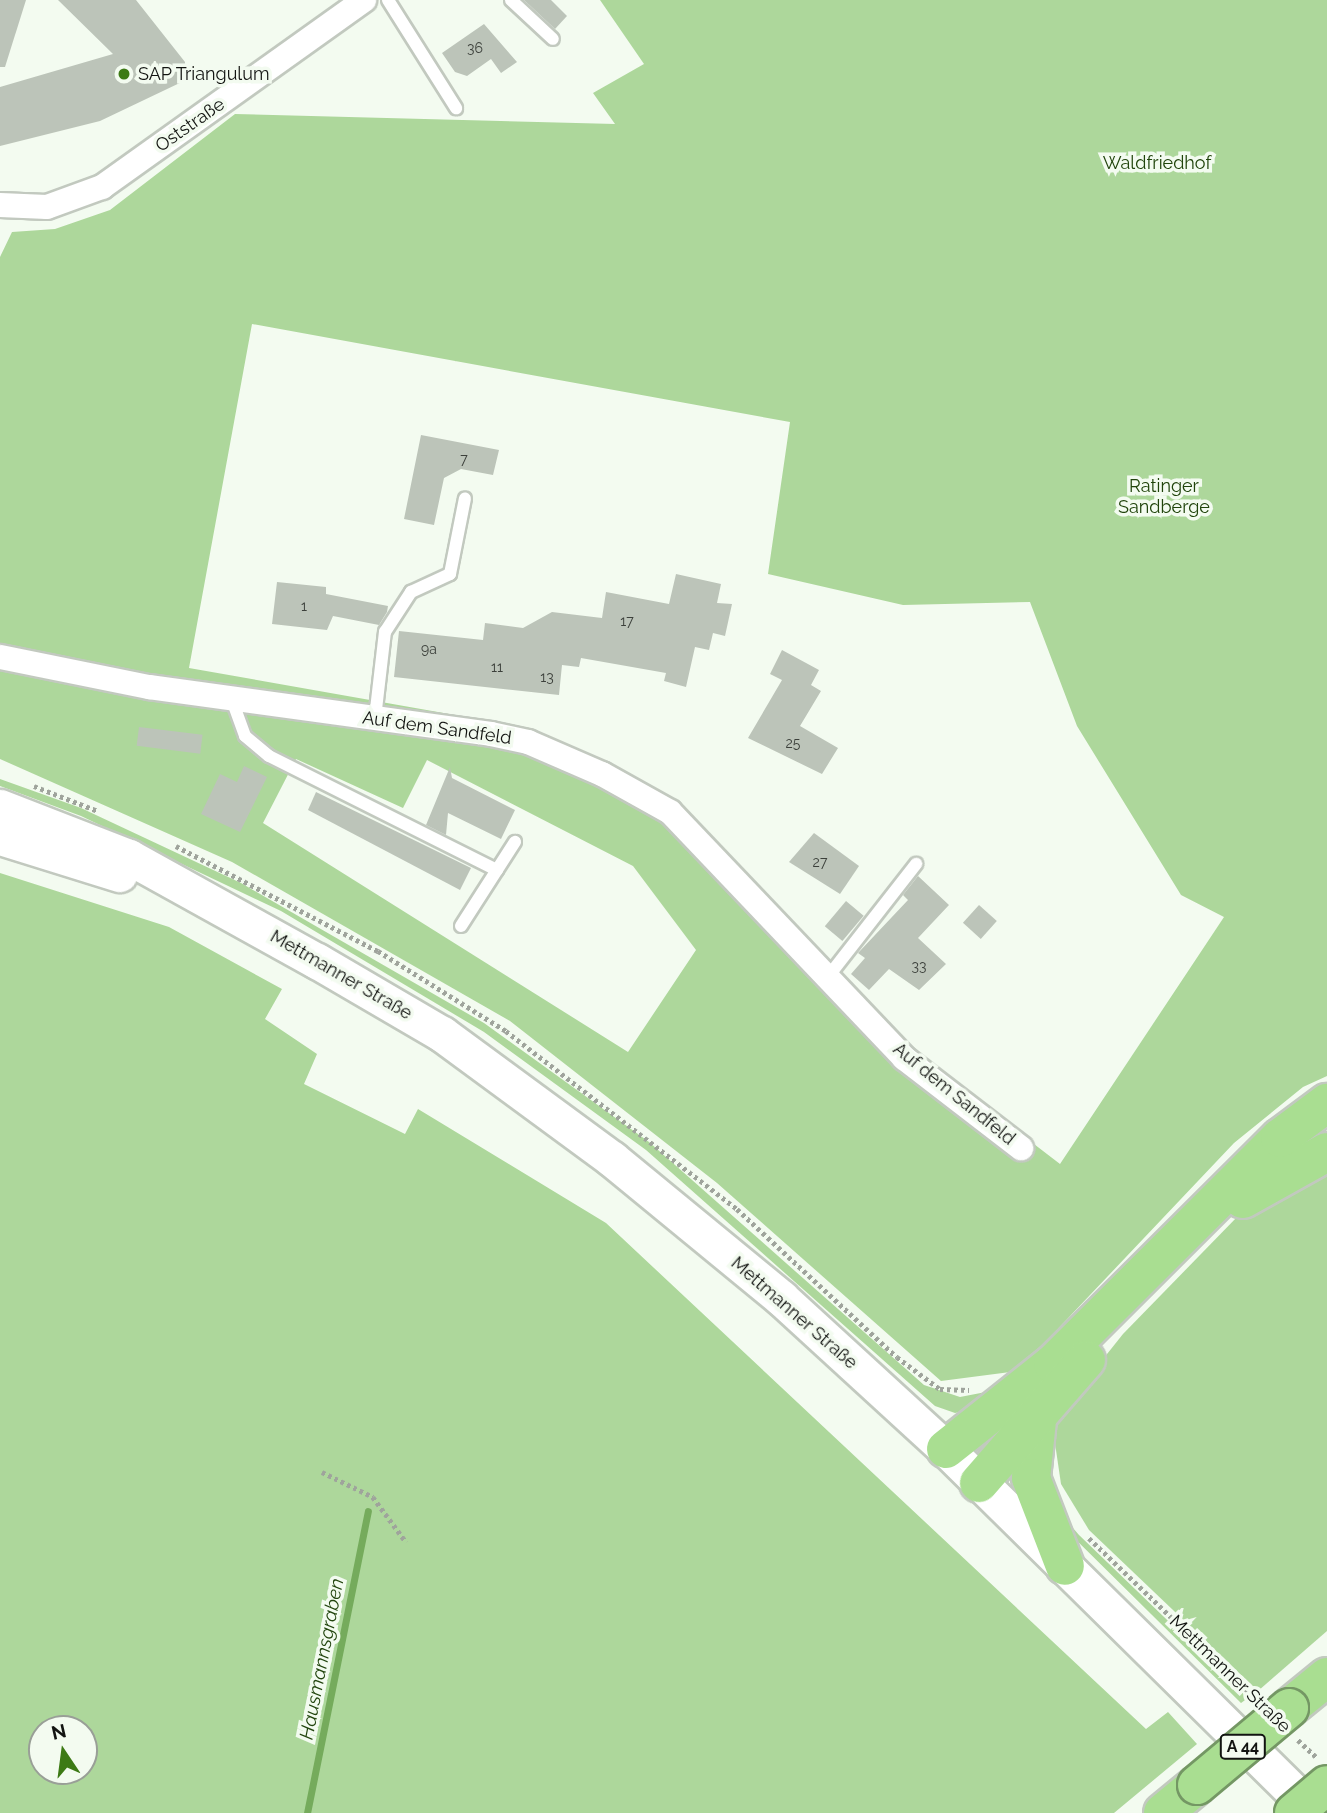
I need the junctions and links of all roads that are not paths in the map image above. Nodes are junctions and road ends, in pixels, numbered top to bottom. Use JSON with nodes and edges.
{"nodes":[{"id":1,"x":364,"y":0,"type":"edge"},
{"id":2,"x":388,"y":0,"type":"edge"},
{"id":3,"x":511,"y":0,"type":"edge"},
{"id":4,"x":553,"y":39,"type":"dead end"},
{"id":5,"x":456,"y":107,"type":"dead end"},
{"id":6,"x":0,"y":205,"type":"edge"},
{"id":7,"x":466,"y":498,"type":"dead end"},
{"id":8,"x":0,"y":657,"type":"edge"},
{"id":9,"x":232,"y":700,"type":"junction"},
{"id":10,"x":375,"y":718,"type":"junction"},
{"id":11,"x":0,"y":807,"type":"edge"},
{"id":12,"x":0,"y":837,"type":"edge"},
{"id":13,"x":515,"y":842,"type":"dead end"},
{"id":14,"x":916,"y":864,"type":"dead end"},
{"id":15,"x":497,"y":870,"type":"junction"},
{"id":16,"x":206,"y":899,"type":"junction"},
{"id":17,"x":461,"y":926,"type":"dead end"},
{"id":18,"x":827,"y":978,"type":"junction"},
{"id":19,"x":1327,"y":1103,"type":"edge"},
{"id":20,"x":1021,"y":1148,"type":"dead end"},
{"id":21,"x":1327,"y":1152,"type":"edge"},
{"id":22,"x":1025,"y":1407,"type":"junction"},
{"id":23,"x":946,"y":1450,"type":"junction"},
{"id":24,"x":979,"y":1482,"type":"junction"},
{"id":25,"x":1065,"y":1566,"type":"junction"},
{"id":26,"x":1327,"y":1677,"type":"edge"},
{"id":27,"x":1327,"y":1785,"type":"edge"},
{"id":28,"x":1163,"y":1813,"type":"edge"},
{"id":29,"x":1294,"y":1813,"type":"edge"},
{"id":30,"x":1315,"y":1813,"type":"edge"}],
"edges":[{"from":1,"to":6,"type":"street","name":"Oststraße"},
{"from":2,"to":5,"type":"lane"},
{"from":3,"to":4,"type":"lane"},
{"from":7,"to":10,"type":"lane"},
{"from":8,"to":9,"type":"street","name":"Auf dem Sandfeld"},
{"from":9,"to":10,"type":"street","name":"Auf dem Sandfeld"},
{"from":9,"to":15,"type":"lane"},
{"from":10,"to":18,"type":"street","name":"Auf dem Sandfeld"},
{"from":11,"to":16,"type":"main road","name":"Mettmanner Straße"},
{"from":12,"to":16,"type":"main road","name":"Mettmanner Straße"},
{"from":13,"to":15,"type":"lane"},
{"from":14,"to":18,"type":"lane"},
{"from":15,"to":17,"type":"lane"},
{"from":16,"to":23,"type":"main road","name":"Mettmanner Straße"},
{"from":18,"to":20,"type":"street","name":"Auf dem Sandfeld"},
{"from":19,"to":22,"type":"highway"},
{"from":21,"to":22,"type":"highway"},
{"from":22,"to":23,"type":"highway"},
{"from":22,"to":24,"type":"highway"},
{"from":22,"to":25,"type":"highway"},
{"from":23,"to":24,"type":"main road","name":"Mettmanner Straße"},
{"from":24,"to":25,"type":"main road","name":"Mettmanner Straße"},
{"from":25,"to":30,"type":"main road","name":"Mettmanner Straße"},
{"from":26,"to":28,"type":"highway","number":"A 44","bridge":true},
{"from":27,"to":29,"type":"highway","bridge":true}]}
